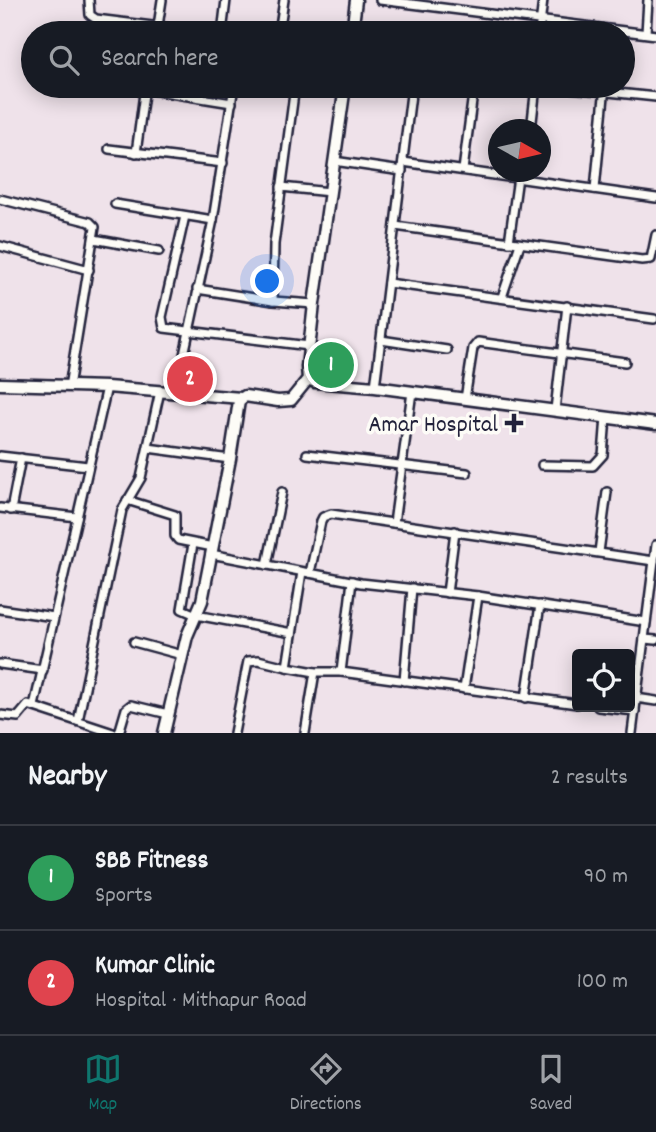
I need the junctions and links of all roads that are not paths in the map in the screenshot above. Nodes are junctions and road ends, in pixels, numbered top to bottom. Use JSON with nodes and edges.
{"nodes":[{"id":1,"x":89,"y":0,"type":"edge"},
{"id":2,"x":162,"y":0,"type":"edge"},
{"id":3,"x":226,"y":0,"type":"edge"},
{"id":4,"x":284,"y":0,"type":"edge"},
{"id":5,"x":356,"y":0,"type":"edge"},
{"id":6,"x":380,"y":0,"type":"edge"},
{"id":7,"x":439,"y":0,"type":"edge"},
{"id":8,"x":543,"y":0,"type":"edge"},
{"id":9,"x":649,"y":0,"type":"edge"},
{"id":10,"x":442,"y":9,"type":"junction"},
{"id":11,"x":109,"y":21,"type":"edge"},
{"id":12,"x":156,"y":21,"type":"edge"},
{"id":13,"x":223,"y":21,"type":"edge"},
{"id":14,"x":281,"y":21,"type":"edge"},
{"id":15,"x":353,"y":21,"type":"edge"},
{"id":16,"x":532,"y":21,"type":"edge"},
{"id":17,"x":540,"y":21,"type":"edge"},
{"id":18,"x":635,"y":32,"type":"edge"},
{"id":19,"x":646,"y":33,"type":"junction"},
{"id":20,"x":656,"y":35,"type":"edge"},
{"id":21,"x":635,"y":94,"type":"edge"},
{"id":22,"x":656,"y":97,"type":"edge"},
{"id":23,"x":144,"y":98,"type":"edge"},
{"id":24,"x":205,"y":98,"type":"edge"},
{"id":25,"x":233,"y":98,"type":"edge"},
{"id":26,"x":293,"y":98,"type":"edge"},
{"id":27,"x":343,"y":98,"type":"edge"},
{"id":28,"x":411,"y":98,"type":"edge"},
{"id":29,"x":472,"y":98,"type":"edge"},
{"id":30,"x":535,"y":98,"type":"edge"},
{"id":31,"x":604,"y":98,"type":"edge"},
{"id":32,"x":232,"y":103,"type":"junction"},
{"id":33,"x":532,"y":119,"type":"edge"},
{"id":34,"x":109,"y":149,"type":"dead end"},
{"id":35,"x":136,"y":153,"type":"junction"},
{"id":36,"x":334,"y":161,"type":"junction"},
{"id":37,"x":223,"y":163,"type":"junction"},
{"id":38,"x":403,"y":167,"type":"junction"},
{"id":39,"x":463,"y":170,"type":"junction"},
{"id":40,"x":488,"y":173,"type":"edge"},
{"id":41,"x":517,"y":182,"type":"edge"},
{"id":42,"x":550,"y":182,"type":"edge"},
{"id":43,"x":281,"y":187,"type":"junction"},
{"id":44,"x":595,"y":189,"type":"junction"},
{"id":45,"x":330,"y":192,"type":"junction"},
{"id":46,"x":656,"y":198,"type":"edge"},
{"id":47,"x":0,"y":199,"type":"edge"},
{"id":48,"x":115,"y":204,"type":"dead end"},
{"id":49,"x":186,"y":216,"type":"junction"},
{"id":50,"x":213,"y":220,"type":"junction"},
{"id":51,"x":395,"y":226,"type":"junction"},
{"id":52,"x":656,"y":235,"type":"edge"},
{"id":53,"x":94,"y":239,"type":"junction"},
{"id":54,"x":509,"y":242,"type":"junction"},
{"id":55,"x":520,"y":244,"type":"junction"},
{"id":56,"x":0,"y":246,"type":"edge"},
{"id":57,"x":159,"y":251,"type":"dead end"},
{"id":58,"x":89,"y":270,"type":"junction"},
{"id":59,"x":388,"y":283,"type":"junction"},
{"id":60,"x":197,"y":289,"type":"junction"},
{"id":61,"x":502,"y":298,"type":"junction"},
{"id":62,"x":274,"y":301,"type":"junction"},
{"id":63,"x":314,"y":304,"type":"junction"},
{"id":64,"x":567,"y":306,"type":"junction"},
{"id":65,"x":654,"y":319,"type":"dead end"},
{"id":66,"x":190,"y":330,"type":"junction"},
{"id":67,"x":381,"y":340,"type":"junction"},
{"id":68,"x":309,"y":346,"type":"junction"},
{"id":69,"x":447,"y":350,"type":"dead end"},
{"id":70,"x":562,"y":354,"type":"junction"},
{"id":71,"x":625,"y":362,"type":"dead end"},
{"id":72,"x":308,"y":379,"type":"junction"},
{"id":73,"x":0,"y":384,"type":"edge"},
{"id":74,"x":69,"y":387,"type":"junction"},
{"id":75,"x":107,"y":387,"type":"junction"},
{"id":76,"x":375,"y":387,"type":"junction"},
{"id":77,"x":160,"y":391,"type":"junction"},
{"id":78,"x":176,"y":392,"type":"junction"},
{"id":79,"x":412,"y":392,"type":"junction"},
{"id":80,"x":241,"y":398,"type":"junction"},
{"id":81,"x":465,"y":399,"type":"junction"},
{"id":82,"x":555,"y":410,"type":"junction"},
{"id":83,"x":606,"y":417,"type":"junction"},
{"id":84,"x":656,"y":424,"type":"edge"},
{"id":85,"x":148,"y":448,"type":"junction"},
{"id":86,"x":307,"y":454,"type":"dead end"},
{"id":87,"x":0,"y":456,"type":"edge"},
{"id":88,"x":21,"y":458,"type":"junction"},
{"id":89,"x":230,"y":459,"type":"junction"},
{"id":90,"x":402,"y":463,"type":"junction"},
{"id":91,"x":542,"y":465,"type":"dead end"},
{"id":92,"x":89,"y":466,"type":"junction"},
{"id":93,"x":467,"y":473,"type":"dead end"},
{"id":94,"x":282,"y":492,"type":"dead end"},
{"id":95,"x":607,"y":492,"type":"dead end"},
{"id":96,"x":127,"y":500,"type":"junction"},
{"id":97,"x":0,"y":508,"type":"edge"},
{"id":98,"x":11,"y":510,"type":"junction"},
{"id":99,"x":78,"y":517,"type":"junction"},
{"id":100,"x":394,"y":523,"type":"junction"},
{"id":101,"x":455,"y":531,"type":"junction"},
{"id":102,"x":193,"y":544,"type":"junction"},
{"id":103,"x":656,"y":545,"type":"edge"},
{"id":104,"x":212,"y":551,"type":"junction"},
{"id":105,"x":599,"y":552,"type":"junction"},
{"id":106,"x":654,"y":561,"type":"junction"},
{"id":107,"x":267,"y":565,"type":"junction"},
{"id":108,"x":654,"y":570,"type":"edge"},
{"id":109,"x":306,"y":572,"type":"junction"},
{"id":110,"x":352,"y":581,"type":"junction"},
{"id":111,"x":412,"y":588,"type":"junction"},
{"id":112,"x":447,"y":593,"type":"junction"},
{"id":113,"x":478,"y":596,"type":"junction"},
{"id":114,"x":540,"y":606,"type":"junction"},
{"id":115,"x":0,"y":610,"type":"edge"},
{"id":116,"x":197,"y":614,"type":"junction"},
{"id":117,"x":54,"y":617,"type":"junction"},
{"id":118,"x":646,"y":622,"type":"junction"},
{"id":119,"x":292,"y":633,"type":"junction"},
{"id":120,"x":644,"y":639,"type":"junction"},
{"id":121,"x":656,"y":640,"type":"edge"},
{"id":122,"x":134,"y":642,"type":"dead end"},
{"id":123,"x":182,"y":655,"type":"junction"},
{"id":124,"x":0,"y":664,"type":"edge"},
{"id":125,"x":288,"y":667,"type":"junction"},
{"id":126,"x":43,"y":670,"type":"junction"},
{"id":127,"x":315,"y":671,"type":"junction"},
{"id":128,"x":341,"y":672,"type":"junction"},
{"id":129,"x":404,"y":681,"type":"junction"},
{"id":130,"x":464,"y":689,"type":"junction"},
{"id":131,"x":526,"y":698,"type":"junction"},
{"id":132,"x":636,"y":698,"type":"junction"},
{"id":133,"x":656,"y":701,"type":"edge"},
{"id":134,"x":572,"y":703,"type":"edge"},
{"id":135,"x":34,"y":706,"type":"junction"},
{"id":136,"x":635,"y":711,"type":"edge"},
{"id":137,"x":635,"y":712,"type":"edge"},
{"id":138,"x":0,"y":715,"type":"edge"},
{"id":139,"x":168,"y":715,"type":"junction"},
{"id":140,"x":78,"y":721,"type":"junction"},
{"id":141,"x":113,"y":733,"type":"edge"},
{"id":142,"x":119,"y":733,"type":"edge"},
{"id":143,"x":164,"y":733,"type":"edge"},
{"id":144,"x":234,"y":733,"type":"edge"},
{"id":145,"x":304,"y":733,"type":"edge"},
{"id":146,"x":632,"y":733,"type":"edge"}],
"edges":[{"from":1,"to":11,"type":"street"},
{"from":2,"to":12,"type":"street"},
{"from":3,"to":13,"type":"street"},
{"from":4,"to":14,"type":"street"},
{"from":5,"to":15,"type":"street"},
{"from":6,"to":10,"type":"street"},
{"from":7,"to":10,"type":"street"},
{"from":8,"to":17,"type":"street"},
{"from":9,"to":19,"type":"street"},
{"from":10,"to":16,"type":"street"},
{"from":18,"to":19,"type":"street"},
{"from":19,"to":20,"type":"street"},
{"from":21,"to":22,"type":"street"},
{"from":23,"to":35,"type":"street"},
{"from":24,"to":32,"type":"street"},
{"from":25,"to":32,"type":"street"},
{"from":26,"to":43,"type":"street"},
{"from":27,"to":36,"type":"street"},
{"from":28,"to":38,"type":"street"},
{"from":29,"to":39,"type":"street"},
{"from":30,"to":33,"type":"street"},
{"from":31,"to":44,"type":"street"},
{"from":32,"to":37,"type":"street"},
{"from":34,"to":35,"type":"street"},
{"from":35,"to":37,"type":"street"},
{"from":36,"to":38,"type":"street"},
{"from":36,"to":45,"type":"street"},
{"from":37,"to":50,"type":"street"},
{"from":38,"to":39,"type":"street"},
{"from":38,"to":51,"type":"street"},
{"from":39,"to":40,"type":"street"},
{"from":41,"to":54,"type":"street"},
{"from":42,"to":44,"type":"street"},
{"from":43,"to":45,"type":"street"},
{"from":43,"to":62,"type":"street"},
{"from":44,"to":46,"type":"street"},
{"from":45,"to":63,"type":"street"},
{"from":47,"to":53,"type":"street"},
{"from":48,"to":49,"type":"street"},
{"from":49,"to":50,"type":"street"},
{"from":49,"to":66,"type":"street"},
{"from":50,"to":60,"type":"street"},
{"from":51,"to":54,"type":"street"},
{"from":51,"to":59,"type":"street"},
{"from":52,"to":55,"type":"street"},
{"from":53,"to":57,"type":"street"},
{"from":53,"to":58,"type":"street"},
{"from":54,"to":55,"type":"street"},
{"from":55,"to":61,"type":"street"},
{"from":56,"to":58,"type":"street"},
{"from":58,"to":74,"type":"street"},
{"from":59,"to":61,"type":"street"},
{"from":59,"to":67,"type":"street"},
{"from":60,"to":62,"type":"street"},
{"from":60,"to":66,"type":"street"},
{"from":61,"to":64,"type":"street"},
{"from":62,"to":63,"type":"street"},
{"from":63,"to":68,"type":"street"},
{"from":64,"to":65,"type":"street"},
{"from":64,"to":70,"type":"street"},
{"from":66,"to":68,"type":"street"},
{"from":66,"to":78,"type":"street"},
{"from":67,"to":69,"type":"street"},
{"from":67,"to":76,"type":"street"},
{"from":68,"to":72,"type":"street"},
{"from":70,"to":71,"type":"street"},
{"from":70,"to":81,"type":"street"},
{"from":70,"to":82,"type":"street"},
{"from":72,"to":76,"type":"street"},
{"from":72,"to":80,"type":"street"},
{"from":73,"to":74,"type":"street"},
{"from":74,"to":75,"type":"street"},
{"from":75,"to":77,"type":"street"},
{"from":75,"to":92,"type":"street"},
{"from":76,"to":79,"type":"street"},
{"from":77,"to":78,"type":"street"},
{"from":77,"to":85,"type":"street"},
{"from":78,"to":80,"type":"street"},
{"from":79,"to":81,"type":"street"},
{"from":79,"to":90,"type":"street"},
{"from":80,"to":89,"type":"street"},
{"from":81,"to":82,"type":"street"},
{"from":82,"to":83,"type":"street"},
{"from":83,"to":84,"type":"street"},
{"from":83,"to":91,"type":"street"},
{"from":85,"to":89,"type":"street"},
{"from":85,"to":96,"type":"street"},
{"from":86,"to":90,"type":"street"},
{"from":87,"to":88,"type":"street"},
{"from":88,"to":92,"type":"street"},
{"from":88,"to":98,"type":"street"},
{"from":89,"to":104,"type":"street"},
{"from":90,"to":93,"type":"street"},
{"from":90,"to":100,"type":"street"},
{"from":92,"to":99,"type":"street"},
{"from":94,"to":107,"type":"street"},
{"from":95,"to":105,"type":"street"},
{"from":96,"to":102,"type":"street"},
{"from":96,"to":140,"type":"street"},
{"from":97,"to":98,"type":"street"},
{"from":98,"to":99,"type":"street"},
{"from":99,"to":117,"type":"street"},
{"from":100,"to":101,"type":"street"},
{"from":100,"to":109,"type":"street"},
{"from":101,"to":105,"type":"street"},
{"from":101,"to":112,"type":"street"},
{"from":102,"to":104,"type":"street"},
{"from":102,"to":116,"type":"street"},
{"from":103,"to":106,"type":"street"},
{"from":104,"to":107,"type":"street"},
{"from":104,"to":116,"type":"street"},
{"from":105,"to":106,"type":"street"},
{"from":106,"to":108,"type":"street"},
{"from":107,"to":109,"type":"street"},
{"from":108,"to":118,"type":"street"},
{"from":109,"to":110,"type":"street"},
{"from":109,"to":119,"type":"street"},
{"from":110,"to":111,"type":"street"},
{"from":110,"to":128,"type":"street"},
{"from":111,"to":112,"type":"street"},
{"from":111,"to":129,"type":"street"},
{"from":112,"to":113,"type":"street"},
{"from":113,"to":114,"type":"street"},
{"from":113,"to":130,"type":"street"},
{"from":114,"to":118,"type":"street"},
{"from":114,"to":131,"type":"street"},
{"from":115,"to":117,"type":"street"},
{"from":116,"to":119,"type":"street"},
{"from":116,"to":123,"type":"street"},
{"from":117,"to":126,"type":"street"},
{"from":118,"to":120,"type":"street"},
{"from":119,"to":125,"type":"street"},
{"from":120,"to":121,"type":"street"},
{"from":120,"to":132,"type":"street"},
{"from":122,"to":123,"type":"street"},
{"from":123,"to":139,"type":"street"},
{"from":124,"to":126,"type":"street"},
{"from":125,"to":127,"type":"street"},
{"from":125,"to":144,"type":"street"},
{"from":126,"to":135,"type":"street"},
{"from":127,"to":128,"type":"street"},
{"from":127,"to":145,"type":"street"},
{"from":128,"to":129,"type":"street"},
{"from":129,"to":130,"type":"street"},
{"from":130,"to":131,"type":"street"},
{"from":131,"to":134,"type":"street"},
{"from":132,"to":133,"type":"street"},
{"from":132,"to":136,"type":"street"},
{"from":135,"to":138,"type":"street"},
{"from":135,"to":140,"type":"street"},
{"from":137,"to":146,"type":"street"},
{"from":139,"to":142,"type":"street"},
{"from":139,"to":143,"type":"street"},
{"from":140,"to":141,"type":"street"}]}
